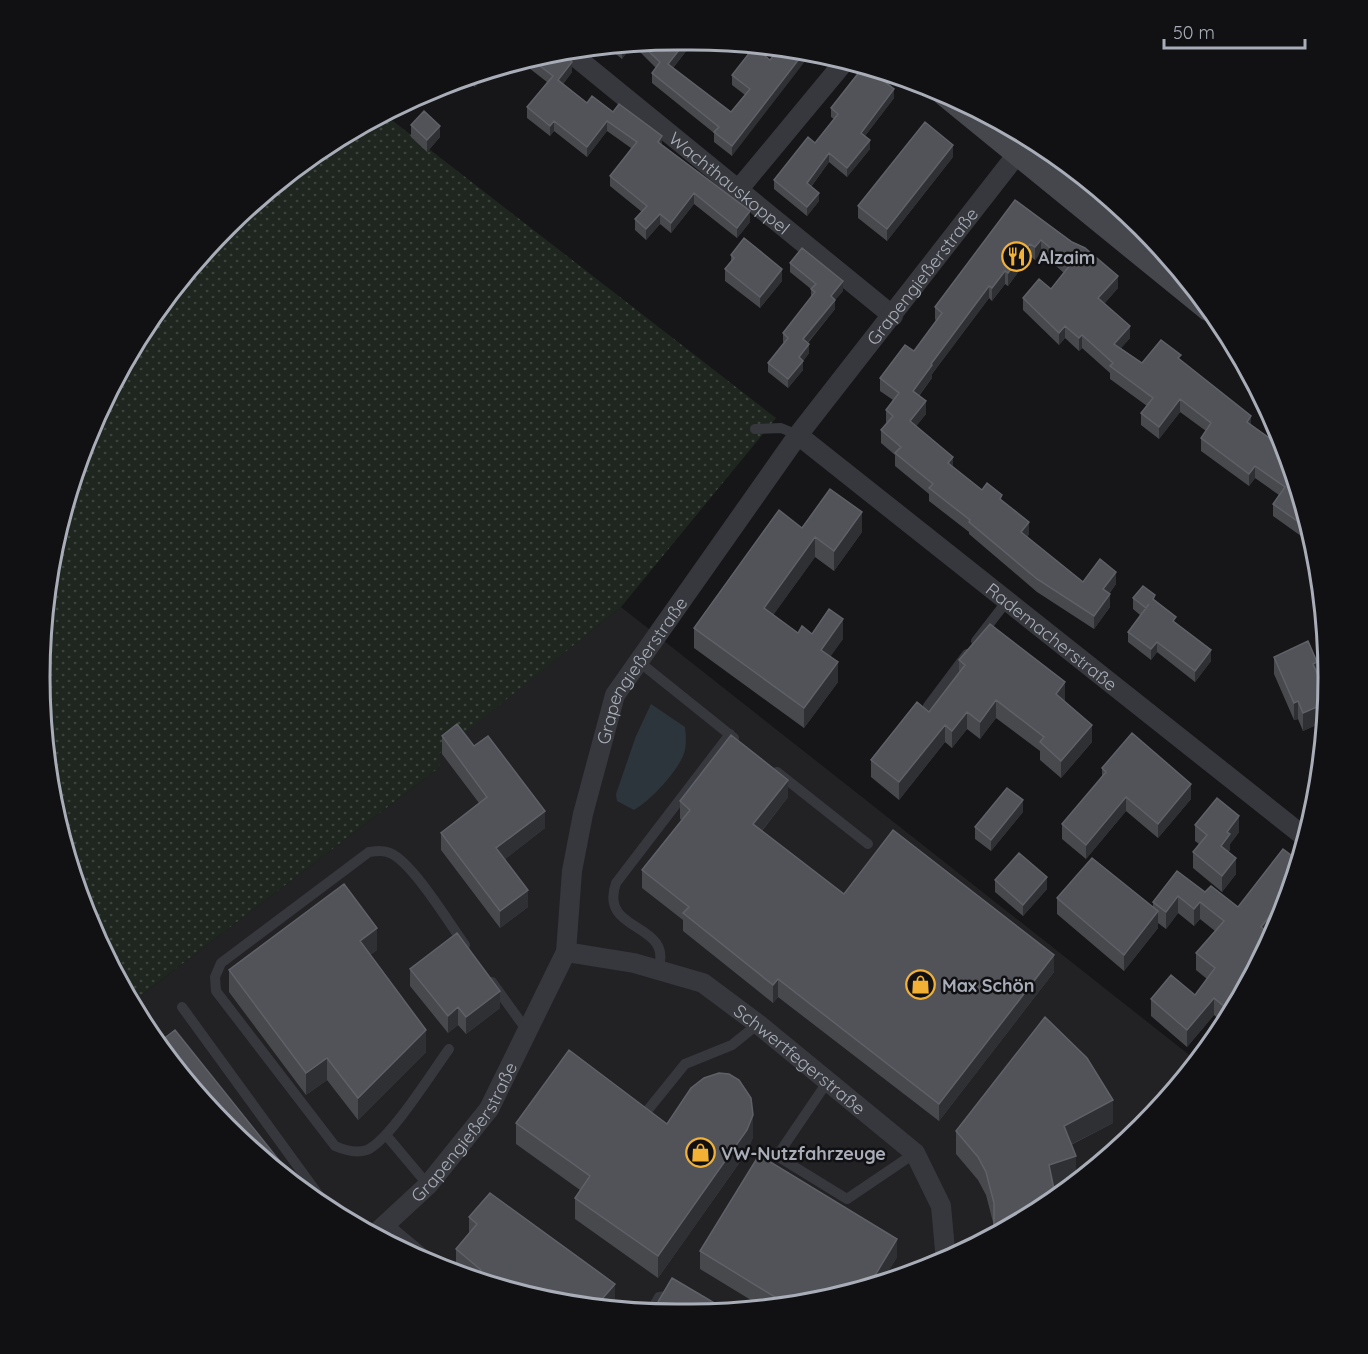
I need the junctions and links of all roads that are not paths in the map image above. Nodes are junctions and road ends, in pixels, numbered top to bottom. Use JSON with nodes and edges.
{"nodes":[{"id":1,"x":577,"y":58,"type":"edge"},
{"id":2,"x":839,"y":68,"type":"edge"},
{"id":3,"x":976,"y":118,"type":"edge"},
{"id":4,"x":1018,"y":153,"type":"junction"},
{"id":5,"x":738,"y":190,"type":"junction"},
{"id":6,"x":1182,"y":286,"type":"edge"},
{"id":7,"x":893,"y":316,"type":"junction"},
{"id":8,"x":754,"y":429,"type":"dead end"},
{"id":9,"x":798,"y":435,"type":"junction"},
{"id":10,"x":1007,"y":601,"type":"junction"},
{"id":11,"x":638,"y":661,"type":"junction"},
{"id":12,"x":928,"y":706,"type":"dead end"},
{"id":13,"x":729,"y":734,"type":"junction"},
{"id":14,"x":748,"y":749,"type":"edge"},
{"id":15,"x":766,"y":764,"type":"edge"},
{"id":16,"x":1299,"y":832,"type":"edge"},
{"id":17,"x":868,"y":844,"type":"dead end"},
{"id":18,"x":566,"y":952,"type":"junction"},
{"id":19,"x":658,"y":970,"type":"junction"},
{"id":20,"x":182,"y":1008,"type":"dead end"},
{"id":21,"x":758,"y":1024,"type":"junction"},
{"id":22,"x":529,"y":1032,"type":"junction"},
{"id":23,"x":449,"y":1049,"type":"dead end"},
{"id":24,"x":828,"y":1081,"type":"junction"},
{"id":25,"x":647,"y":1111,"type":"edge"},
{"id":26,"x":386,"y":1135,"type":"junction"},
{"id":27,"x":915,"y":1153,"type":"junction"},
{"id":28,"x":428,"y":1185,"type":"junction"},
{"id":29,"x":314,"y":1189,"type":"edge"},
{"id":30,"x":380,"y":1229,"type":"edge"},
{"id":31,"x":945,"y":1251,"type":"edge"},
{"id":32,"x":683,"y":1298,"type":"edge"},
{"id":33,"x":655,"y":1303,"type":"edge"}],
"edges":[{"from":1,"to":5,"type":"street","name":"Wachthauskoppel"},
{"from":2,"to":5,"type":"street"},
{"from":3,"to":4,"type":"main road"},
{"from":4,"to":6,"type":"main road"},
{"from":4,"to":7,"type":"street","name":"Grapengießerstraße"},
{"from":5,"to":7,"type":"street","name":"Wachthauskoppel"},
{"from":7,"to":9,"type":"street","name":"Grapengießerstraße"},
{"from":8,"to":9,"type":"lane"},
{"from":9,"to":10,"type":"street","name":"Rademacherstraße"},
{"from":9,"to":11,"type":"street","name":"Grapengießerstraße"},
{"from":10,"to":12,"type":"lane"},
{"from":10,"to":16,"type":"street","name":"Rademacherstraße"},
{"from":11,"to":13,"type":"lane"},
{"from":11,"to":18,"type":"street","name":"Grapengießerstraße"},
{"from":13,"to":14,"type":"lane"},
{"from":13,"to":19,"type":"lane"},
{"from":15,"to":17,"type":"lane"},
{"from":18,"to":19,"type":"street","name":"Schwertfegerstraße"},
{"from":18,"to":22,"type":"street","name":"Grapengießerstraße"},
{"from":19,"to":21,"type":"street","name":"Schwertfegerstraße"},
{"from":20,"to":29,"type":"lane"},
{"from":21,"to":24,"type":"street","name":"Schwertfegerstraße"},
{"from":21,"to":25,"type":"lane"},
{"from":22,"to":26,"type":"lane"},
{"from":22,"to":28,"type":"street","name":"Grapengießerstraße"},
{"from":23,"to":26,"type":"lane"},
{"from":24,"to":27,"type":"street","name":"Schwertfegerstraße"},
{"from":24,"to":27,"type":"lane"},
{"from":26,"to":28,"type":"lane"},
{"from":27,"to":31,"type":"street","name":"Schwertfegerstraße"},
{"from":28,"to":30,"type":"street","name":"Grapengießerstraße"},
{"from":32,"to":33,"type":"lane"}]}
